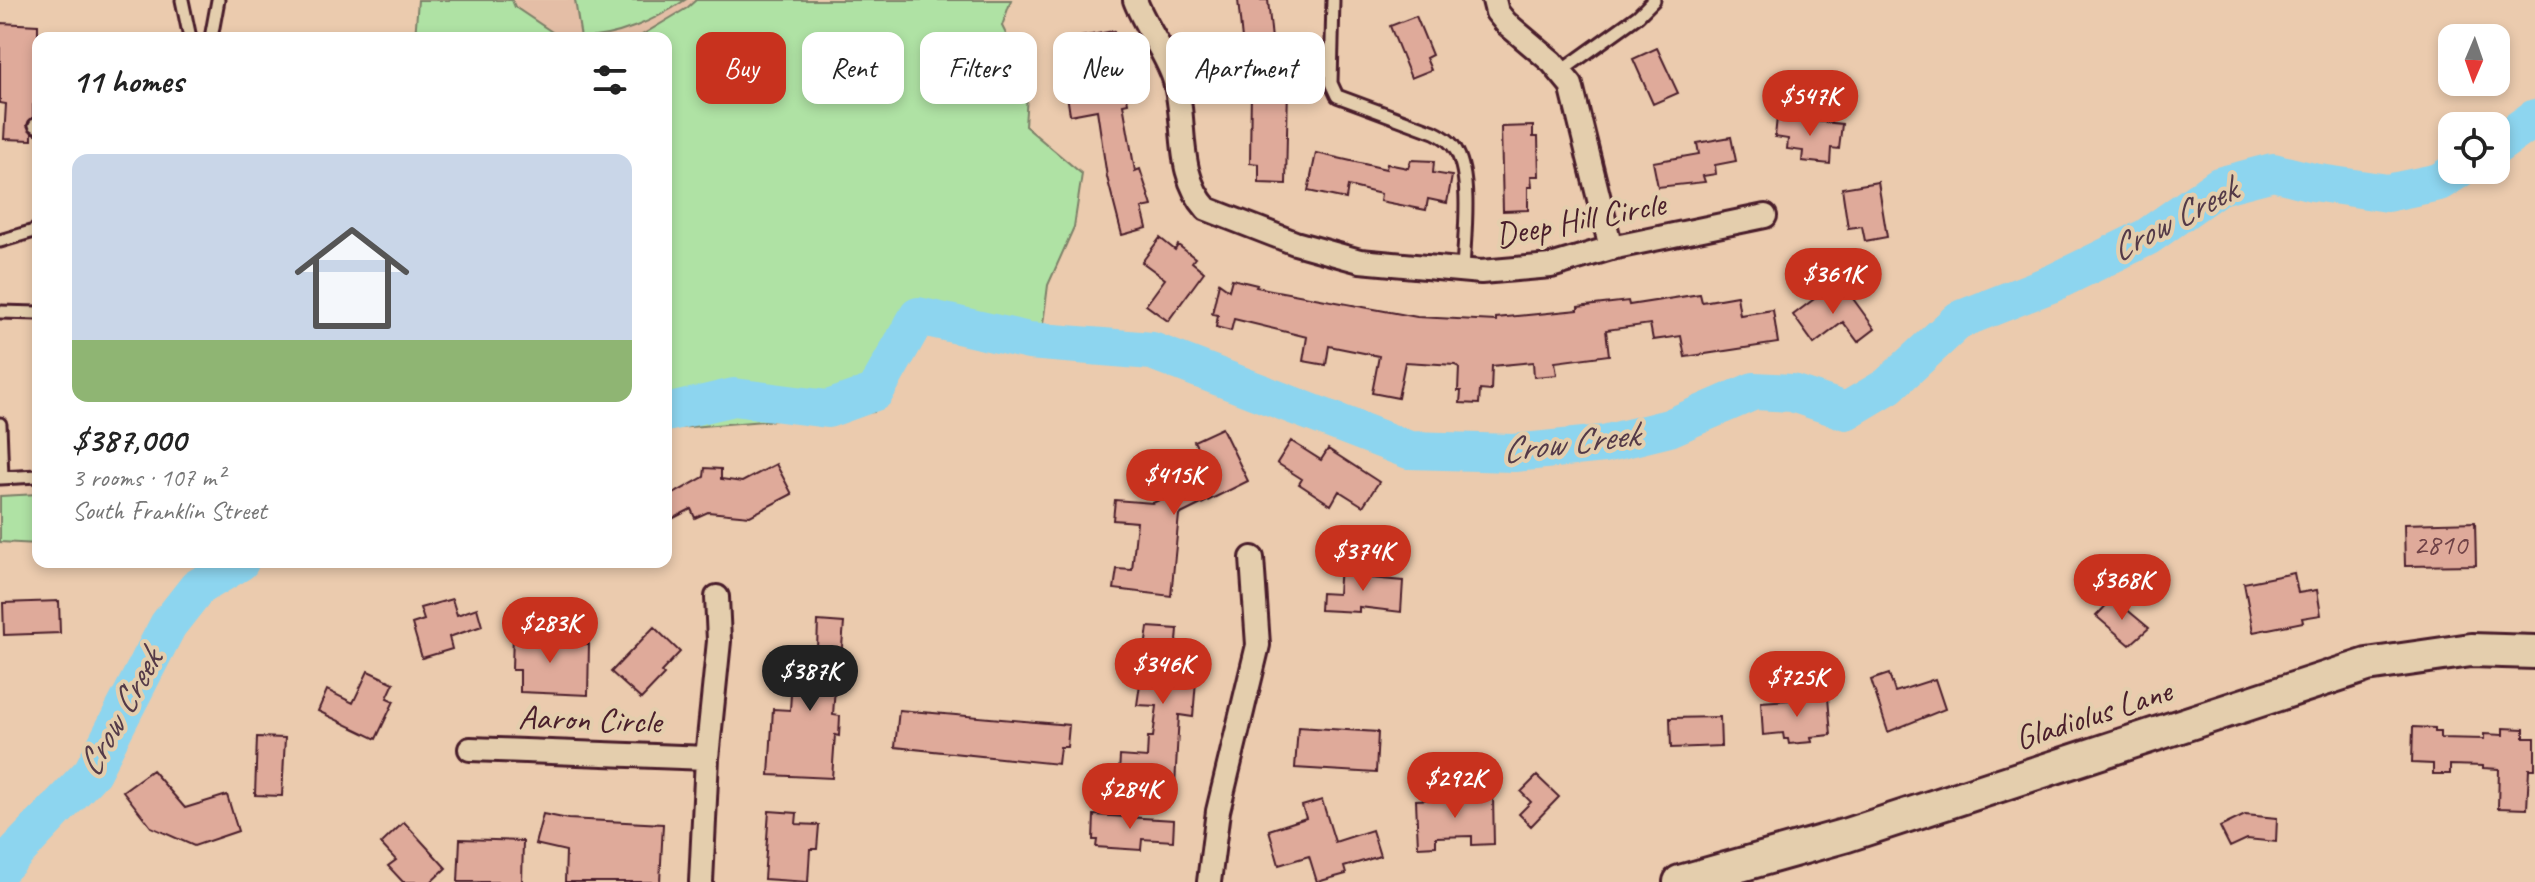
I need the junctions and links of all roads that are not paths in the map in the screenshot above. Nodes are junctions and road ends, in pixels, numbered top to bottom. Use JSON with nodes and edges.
{"nodes":[{"id":1,"x":182,"y":0,"type":"edge"},
{"id":2,"x":218,"y":0,"type":"edge"},
{"id":3,"x":1135,"y":0,"type":"edge"},
{"id":4,"x":1333,"y":0,"type":"edge"},
{"id":5,"x":1494,"y":0,"type":"edge"},
{"id":6,"x":1654,"y":0,"type":"edge"},
{"id":7,"x":189,"y":32,"type":"edge"},
{"id":8,"x":212,"y":32,"type":"edge"},
{"id":9,"x":1560,"y":72,"type":"junction"},
{"id":10,"x":1765,"y":216,"type":"dead end"},
{"id":11,"x":32,"y":233,"type":"edge"},
{"id":12,"x":0,"y":241,"type":"edge"},
{"id":13,"x":1611,"y":248,"type":"junction"},
{"id":14,"x":1463,"y":271,"type":"junction"},
{"id":15,"x":0,"y":312,"type":"edge"},
{"id":16,"x":32,"y":313,"type":"edge"},
{"id":17,"x":0,"y":424,"type":"edge"},
{"id":18,"x":32,"y":476,"type":"edge"},
{"id":19,"x":1,"y":478,"type":"edge"},
{"id":20,"x":1252,"y":558,"type":"dead end"},
{"id":21,"x":717,"y":597,"type":"dead end"},
{"id":22,"x":2535,"y":652,"type":"edge"},
{"id":23,"x":470,"y":749,"type":"dead end"},
{"id":24,"x":707,"y":758,"type":"junction"},
{"id":25,"x":701,"y":882,"type":"edge"},
{"id":26,"x":1209,"y":882,"type":"edge"},
{"id":27,"x":1680,"y":882,"type":"edge"}],
"edges":[{"from":1,"to":7,"type":"lane"},
{"from":2,"to":8,"type":"lane"},
{"from":3,"to":14,"type":"street","name":"Deep Hill Circle"},
{"from":4,"to":14,"type":"lane"},
{"from":5,"to":9,"type":"street"},
{"from":6,"to":9,"type":"lane"},
{"from":9,"to":13,"type":"street"},
{"from":10,"to":13,"type":"street","name":"Deep Hill Circle"},
{"from":11,"to":12,"type":"lane"},
{"from":13,"to":14,"type":"street","name":"Deep Hill Circle"},
{"from":15,"to":16,"type":"lane"},
{"from":17,"to":19,"type":"lane"},
{"from":18,"to":19,"type":"lane"},
{"from":20,"to":26,"type":"street"},
{"from":21,"to":24,"type":"street"},
{"from":22,"to":27,"type":"street","name":"Gladiolus Lane"},
{"from":23,"to":24,"type":"street","name":"Aaron Circle"},
{"from":24,"to":25,"type":"street"}]}
